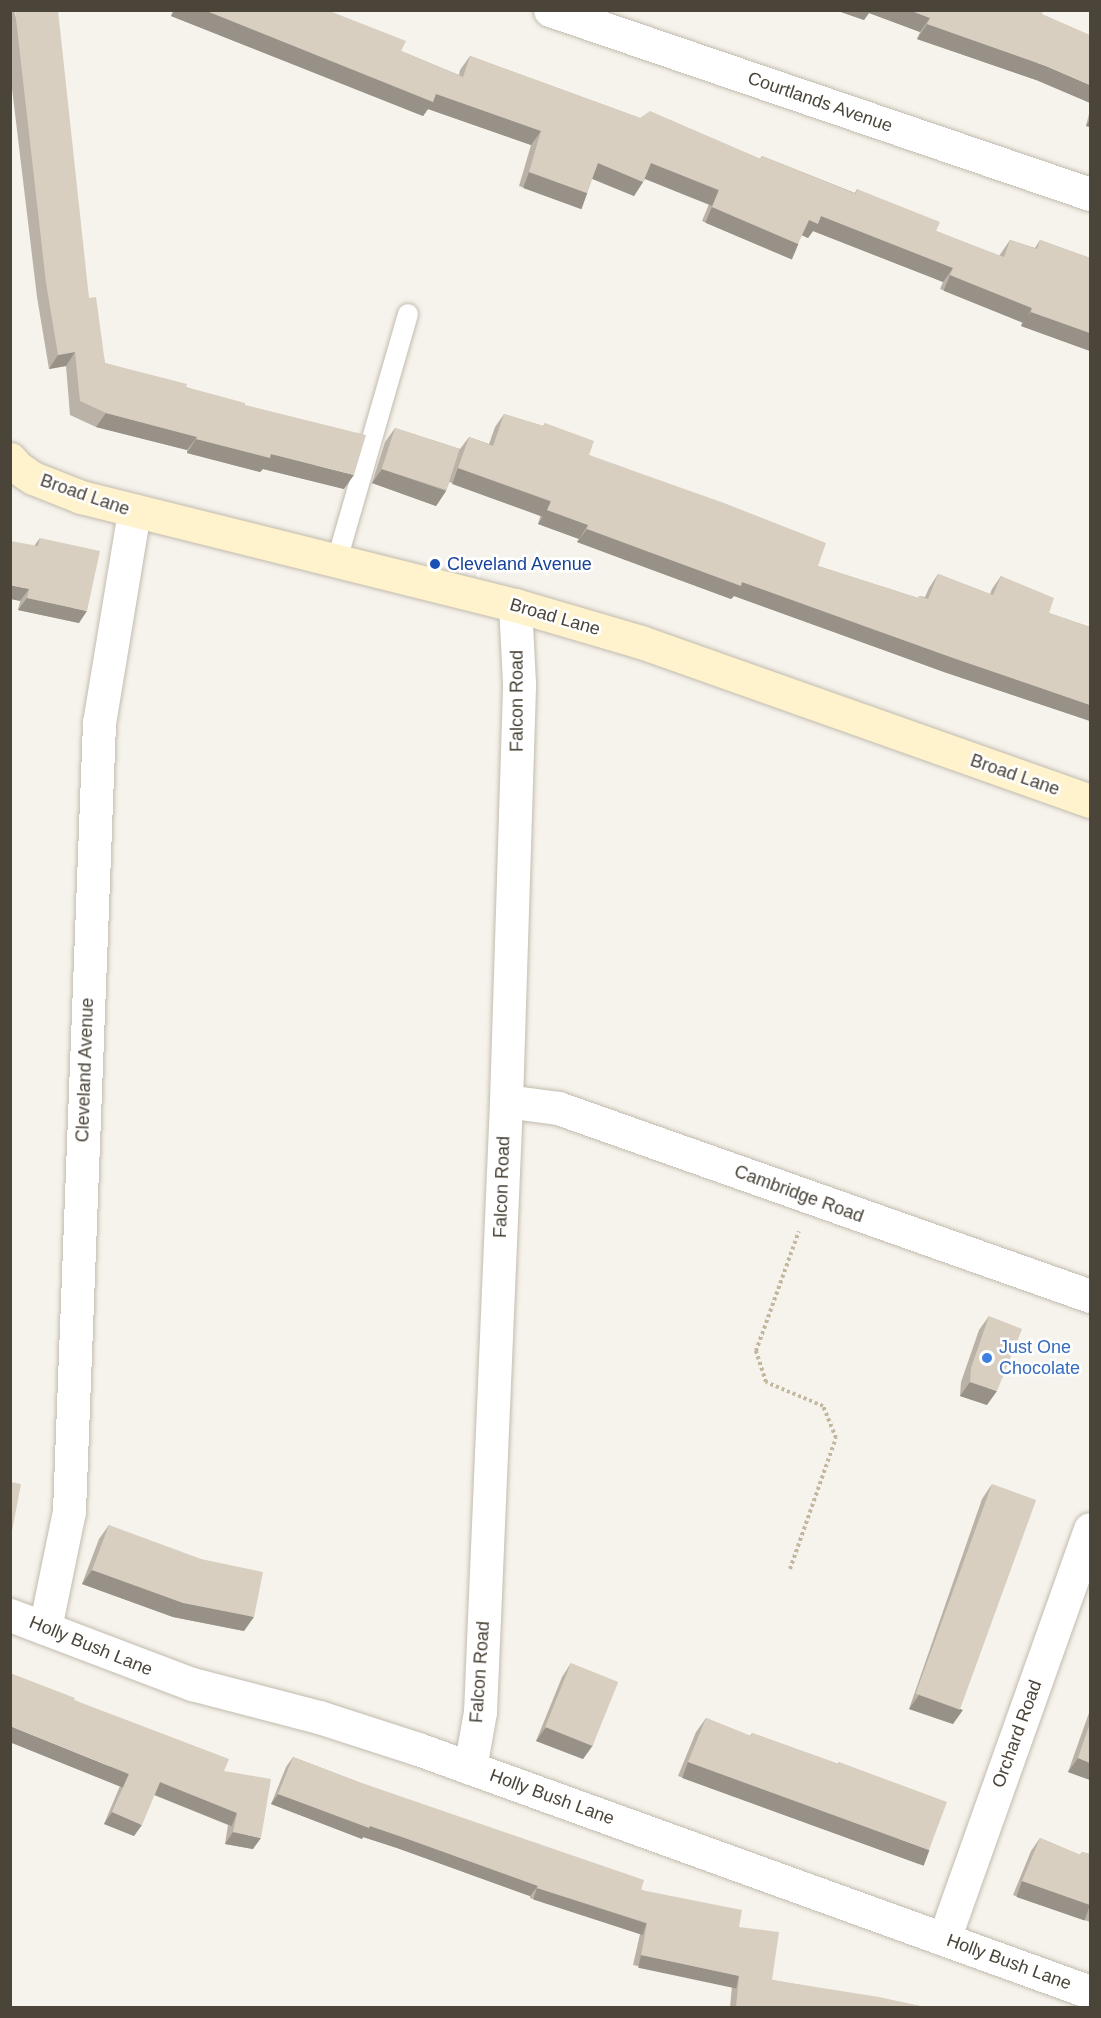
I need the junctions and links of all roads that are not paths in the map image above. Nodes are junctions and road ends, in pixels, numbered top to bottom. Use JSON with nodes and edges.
{"nodes":[{"id":1,"x":550,"y":10,"type":"edge"},
{"id":2,"x":1090,"y":194,"type":"edge"},
{"id":3,"x":408,"y":314,"type":"dead end"},
{"id":4,"x":13,"y":466,"type":"edge"},
{"id":5,"x":134,"y":512,"type":"junction"},
{"id":6,"x":337,"y":560,"type":"junction"},
{"id":7,"x":515,"y":605,"type":"junction"},
{"id":8,"x":1090,"y":801,"type":"edge"},
{"id":9,"x":506,"y":1101,"type":"junction"},
{"id":10,"x":1090,"y":1296,"type":"edge"},
{"id":11,"x":1090,"y":1529,"type":"edge"},
{"id":12,"x":10,"y":1615,"type":"edge"},
{"id":13,"x":45,"y":1628,"type":"junction"},
{"id":14,"x":470,"y":1768,"type":"junction"},
{"id":15,"x":944,"y":1939,"type":"junction"},
{"id":16,"x":1090,"y":1992,"type":"edge"}],
"edges":[{"from":1,"to":2,"type":"street","name":"Courtlands Avenue"},
{"from":3,"to":6,"type":"lane"},
{"from":4,"to":5,"type":"street","name":"Broad Lane"},
{"from":5,"to":6,"type":"street","name":"Broad Lane"},
{"from":5,"to":13,"type":"street","name":"Cleveland Avenue"},
{"from":6,"to":7,"type":"street","name":"Broad Lane"},
{"from":7,"to":8,"type":"street","name":"Broad Lane"},
{"from":7,"to":9,"type":"street","name":"Falcon Road"},
{"from":9,"to":10,"type":"street","name":"Cambridge Road"},
{"from":9,"to":14,"type":"street","name":"Falcon Road"},
{"from":11,"to":15,"type":"street","name":"Orchard Road"},
{"from":12,"to":13,"type":"street","name":"Holly Bush Lane"},
{"from":13,"to":14,"type":"street","name":"Holly Bush Lane"},
{"from":14,"to":15,"type":"street","name":"Holly Bush Lane"},
{"from":15,"to":16,"type":"street","name":"Holly Bush Lane"}]}
